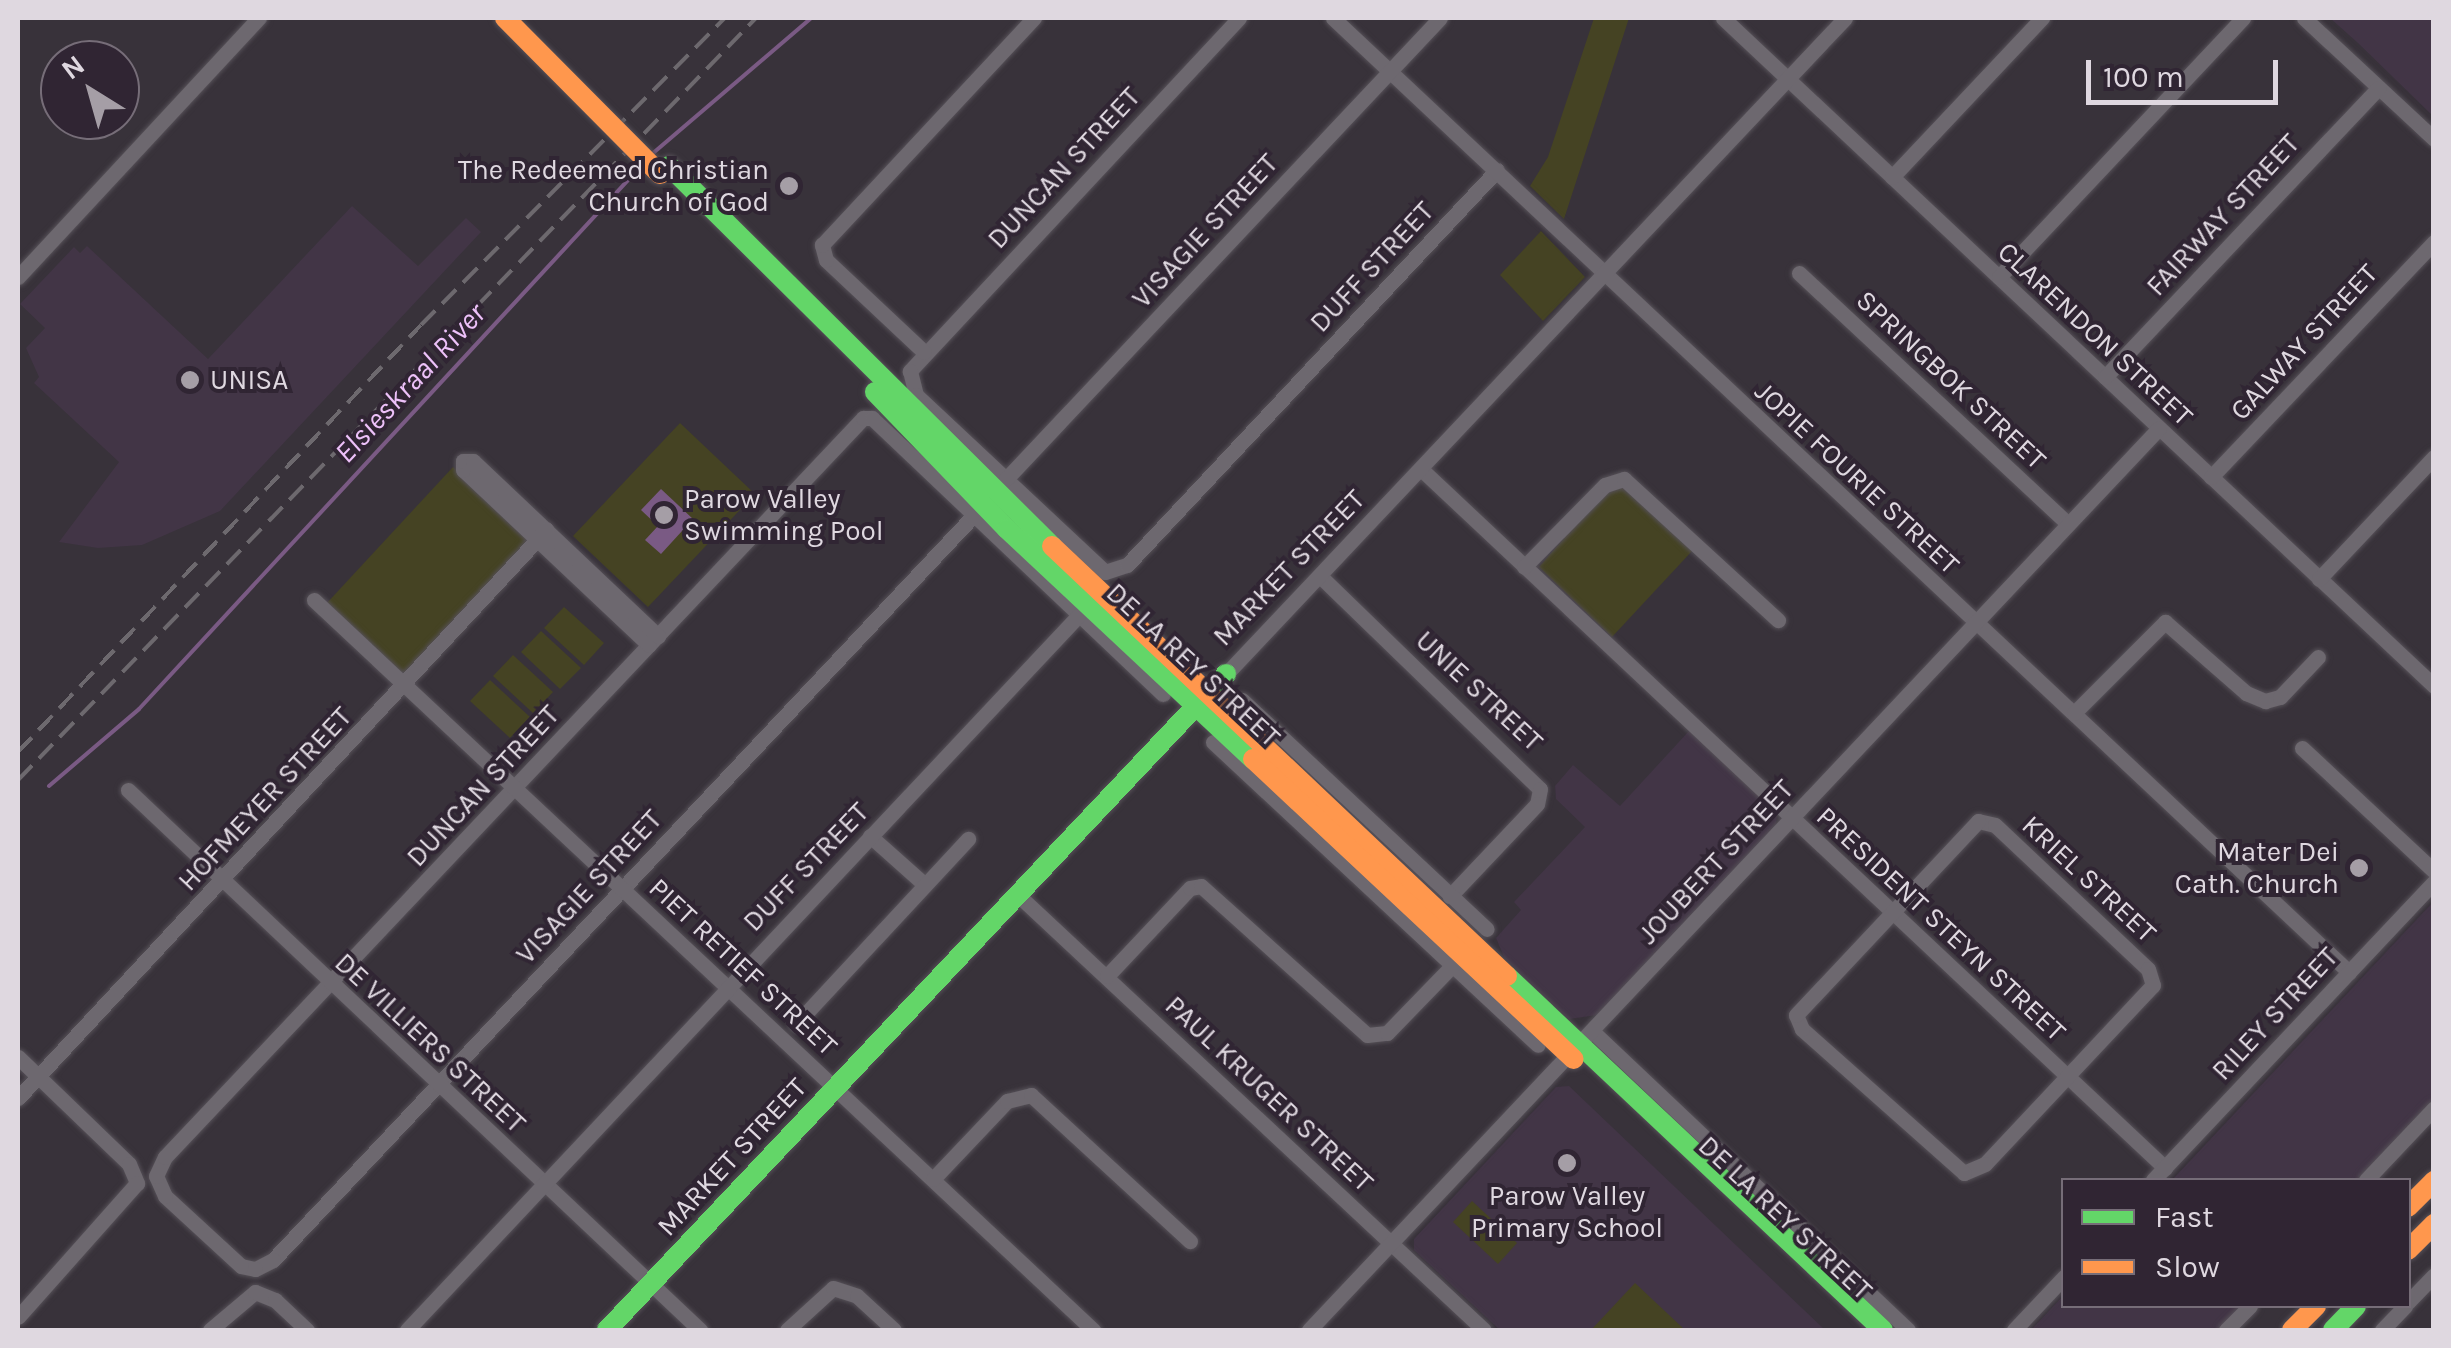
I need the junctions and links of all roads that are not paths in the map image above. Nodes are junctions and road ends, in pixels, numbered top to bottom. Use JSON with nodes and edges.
{"nodes":[{"id":1,"x":505,"y":18,"type":"edge"},
{"id":2,"x":522,"y":18,"type":"edge"},
{"id":3,"x":1034,"y":18,"type":"edge"},
{"id":4,"x":1239,"y":18,"type":"edge"},
{"id":5,"x":1334,"y":18,"type":"edge"},
{"id":6,"x":1440,"y":18,"type":"edge"},
{"id":7,"x":1722,"y":18,"type":"edge"},
{"id":8,"x":1845,"y":18,"type":"edge"},
{"id":9,"x":2042,"y":18,"type":"edge"},
{"id":10,"x":2243,"y":18,"type":"edge"},
{"id":11,"x":2304,"y":18,"type":"edge"},
{"id":12,"x":252,"y":20,"type":"edge"},
{"id":13,"x":1390,"y":71,"type":"junction"},
{"id":14,"x":1788,"y":78,"type":"junction"},
{"id":15,"x":2378,"y":88,"type":"junction"},
{"id":16,"x":2434,"y":139,"type":"edge"},
{"id":17,"x":664,"y":170,"type":"junction"},
{"id":18,"x":1496,"y":170,"type":"junction"},
{"id":19,"x":1892,"y":177,"type":"junction"},
{"id":20,"x":2434,"y":242,"type":"edge"},
{"id":21,"x":1799,"y":272,"type":"dead end"},
{"id":22,"x":1604,"y":274,"type":"junction"},
{"id":23,"x":18,"y":277,"type":"edge"},
{"id":24,"x":1998,"y":277,"type":"junction"},
{"id":25,"x":924,"y":352,"type":"junction"},
{"id":26,"x":2105,"y":377,"type":"junction"},
{"id":27,"x":866,"y":417,"type":"joint"},
{"id":28,"x":2159,"y":428,"type":"junction"},
{"id":29,"x":2434,"y":457,"type":"edge"},
{"id":30,"x":1420,"y":469,"type":"junction"},
{"id":31,"x":2211,"y":477,"type":"junction"},
{"id":32,"x":1006,"y":479,"type":"junction"},
{"id":33,"x":974,"y":515,"type":"junction"},
{"id":34,"x":2068,"y":524,"type":"junction"},
{"id":35,"x":541,"y":535,"type":"junction"},
{"id":36,"x":1524,"y":567,"type":"junction"},
{"id":37,"x":1119,"y":572,"type":"joint"},
{"id":38,"x":1320,"y":576,"type":"junction"},
{"id":39,"x":2319,"y":579,"type":"junction"},
{"id":40,"x":314,"y":600,"type":"dead end"},
{"id":41,"x":1079,"y":614,"type":"junction"},
{"id":42,"x":1778,"y":620,"type":"dead end"},
{"id":43,"x":1976,"y":623,"type":"junction"},
{"id":44,"x":653,"y":641,"type":"junction"},
{"id":45,"x":2318,"y":658,"type":"dead end"},
{"id":46,"x":1226,"y":674,"type":"joint"},
{"id":47,"x":2431,"y":678,"type":"edge"},
{"id":48,"x":406,"y":686,"type":"junction"},
{"id":49,"x":1163,"y":694,"type":"dead end"},
{"id":50,"x":1201,"y":700,"type":"junction"},
{"id":51,"x":1242,"y":700,"type":"dead end"},
{"id":52,"x":2074,"y":713,"type":"junction"},
{"id":53,"x":1213,"y":742,"type":"dead end"},
{"id":54,"x":2302,"y":748,"type":"dead end"},
{"id":55,"x":515,"y":789,"type":"junction"},
{"id":56,"x":128,"y":790,"type":"dead end"},
{"id":57,"x":1792,"y":818,"type":"junction"},
{"id":58,"x":870,"y":836,"type":"junction"},
{"id":59,"x":968,"y":839,"type":"dead end"},
{"id":60,"x":2434,"y":871,"type":"edge"},
{"id":61,"x":222,"y":881,"type":"junction"},
{"id":62,"x":2434,"y":882,"type":"edge"},
{"id":63,"x":924,"y":884,"type":"junction"},
{"id":64,"x":623,"y":888,"type":"junction"},
{"id":65,"x":1018,"y":895,"type":"junction"},
{"id":66,"x":1450,"y":896,"type":"junction"},
{"id":67,"x":1890,"y":910,"type":"junction"},
{"id":68,"x":1488,"y":928,"type":"dead end"},
{"id":69,"x":1453,"y":965,"type":"junction"},
{"id":70,"x":2349,"y":972,"type":"junction"},
{"id":71,"x":1107,"y":976,"type":"junction"},
{"id":72,"x":330,"y":984,"type":"junction"},
{"id":73,"x":728,"y":986,"type":"junction"},
{"id":74,"x":796,"y":1024,"type":"dead end"},
{"id":75,"x":1580,"y":1044,"type":"junction"},
{"id":76,"x":1538,"y":1045,"type":"dead end"},
{"id":77,"x":18,"y":1057,"type":"edge"},
{"id":78,"x":38,"y":1076,"type":"junction"},
{"id":79,"x":2068,"y":1078,"type":"junction"},
{"id":80,"x":437,"y":1086,"type":"junction"},
{"id":81,"x":834,"y":1088,"type":"junction"},
{"id":82,"x":18,"y":1098,"type":"edge"},
{"id":83,"x":2434,"y":1108,"type":"edge"},
{"id":84,"x":2159,"y":1174,"type":"edge"},
{"id":85,"x":2368,"y":1178,"type":"edge"},
{"id":86,"x":932,"y":1179,"type":"junction"},
{"id":87,"x":2434,"y":1181,"type":"edge"},
{"id":88,"x":544,"y":1184,"type":"junction"},
{"id":89,"x":2411,"y":1204,"type":"edge"},
{"id":90,"x":2434,"y":1224,"type":"edge"},
{"id":91,"x":1190,"y":1241,"type":"dead end"},
{"id":92,"x":1391,"y":1244,"type":"junction"},
{"id":93,"x":2411,"y":1247,"type":"edge"},
{"id":94,"x":232,"y":1260,"type":"joint"},
{"id":95,"x":2434,"y":1276,"type":"edge"},
{"id":96,"x":2061,"y":1280,"type":"edge"},
{"id":97,"x":650,"y":1284,"type":"junction"},
{"id":98,"x":2411,"y":1300,"type":"edge"},
{"id":99,"x":2248,"y":1308,"type":"edge"},
{"id":100,"x":2314,"y":1308,"type":"edge"},
{"id":101,"x":2354,"y":1308,"type":"edge"},
{"id":102,"x":2403,"y":1308,"type":"edge"},
{"id":103,"x":18,"y":1317,"type":"edge"},
{"id":104,"x":210,"y":1330,"type":"edge"},
{"id":105,"x":308,"y":1330,"type":"edge"},
{"id":106,"x":407,"y":1330,"type":"edge"},
{"id":107,"x":608,"y":1330,"type":"edge"},
{"id":108,"x":700,"y":1330,"type":"edge"},
{"id":109,"x":788,"y":1330,"type":"edge"},
{"id":110,"x":894,"y":1330,"type":"edge"},
{"id":111,"x":1093,"y":1330,"type":"edge"},
{"id":112,"x":1310,"y":1330,"type":"edge"},
{"id":113,"x":1484,"y":1330,"type":"edge"},
{"id":114,"x":1865,"y":1330,"type":"edge"},
{"id":115,"x":1883,"y":1330,"type":"edge"},
{"id":116,"x":1908,"y":1330,"type":"edge"},
{"id":117,"x":2014,"y":1330,"type":"edge"},
{"id":118,"x":2226,"y":1330,"type":"edge"},
{"id":119,"x":2292,"y":1330,"type":"edge"},
{"id":120,"x":2333,"y":1330,"type":"edge"},
{"id":121,"x":2382,"y":1330,"type":"edge"}],
"edges":[{"from":1,"to":17,"type":"main road","name":"DE LA REY STREET","bridge":true},
{"from":2,"to":17,"type":"main road","name":"DE LA REY STREET"},
{"from":3,"to":25,"type":"street"},
{"from":4,"to":25,"type":"street","name":"DUNCAN STREET"},
{"from":5,"to":13,"type":"street","name":"JOPIE FOURIE STREET"},
{"from":6,"to":13,"type":"street","name":"VISAGIE STREET"},
{"from":7,"to":14,"type":"street","name":"CLARENDON STREET"},
{"from":8,"to":14,"type":"street","name":"MARKET STREET"},
{"from":9,"to":19,"type":"street"},
{"from":10,"to":24,"type":"street"},
{"from":11,"to":15,"type":"street"},
{"from":12,"to":23,"type":"street"},
{"from":13,"to":18,"type":"street","name":"JOPIE FOURIE STREET"},
{"from":13,"to":32,"type":"street","name":"VISAGIE STREET"},
{"from":14,"to":19,"type":"street","name":"CLARENDON STREET"},
{"from":14,"to":22,"type":"street","name":"MARKET STREET"},
{"from":15,"to":16,"type":"street"},
{"from":15,"to":26,"type":"street","name":"FAIRWAY STREET"},
{"from":17,"to":50,"type":"main road","name":"DE LA REY STREET"},
{"from":18,"to":22,"type":"street","name":"JOPIE FOURIE STREET"},
{"from":18,"to":37,"type":"street","name":"DUFF STREET"},
{"from":19,"to":24,"type":"street","name":"CLARENDON STREET"},
{"from":20,"to":31,"type":"street","name":"GALWAY STREET"},
{"from":21,"to":34,"type":"street","name":"SPRINGBOK STREET"},
{"from":22,"to":30,"type":"street","name":"MARKET STREET"},
{"from":22,"to":43,"type":"street","name":"JOPIE FOURIE STREET"},
{"from":24,"to":26,"type":"street","name":"CLARENDON STREET"},
{"from":25,"to":32,"type":"street","name":"DE LA REY STREET"},
{"from":26,"to":28,"type":"street","name":"CLARENDON STREET"},
{"from":27,"to":33,"type":"street","name":"DE LA REY STREET"},
{"from":27,"to":44,"type":"street","name":"DUNCAN STREET"},
{"from":28,"to":31,"type":"street","name":"CLARENDON STREET"},
{"from":28,"to":34,"type":"street","name":"JOUBERT STREET"},
{"from":29,"to":39,"type":"street"},
{"from":30,"to":36,"type":"street","name":"PRESIDENT STEYN STREET"},
{"from":30,"to":38,"type":"street","name":"MARKET STREET"},
{"from":31,"to":39,"type":"street","name":"CLARENDON STREET"},
{"from":32,"to":37,"type":"street","name":"DE LA REY STREET"},
{"from":33,"to":41,"type":"street","name":"DE LA REY STREET"},
{"from":33,"to":64,"type":"street","name":"VISAGIE STREET"},
{"from":34,"to":43,"type":"street","name":"JOUBERT STREET"},
{"from":35,"to":35,"type":"street"},
{"from":35,"to":44,"type":"street"},
{"from":35,"to":48,"type":"street","name":"HOFMEYER STREET"},
{"from":36,"to":42,"type":"street"},
{"from":36,"to":57,"type":"street","name":"PRESIDENT STEYN STREET"},
{"from":38,"to":46,"type":"street","name":"MARKET STREET"},
{"from":38,"to":66,"type":"street","name":"UNIE STREET"},
{"from":39,"to":47,"type":"street","name":"CLARENDON STREET"},
{"from":40,"to":48,"type":"street","name":"PIET RETIEF STREET"},
{"from":41,"to":49,"type":"street","name":"DE LA REY STREET"},
{"from":41,"to":58,"type":"street","name":"DUFF STREET"},
{"from":43,"to":52,"type":"street","name":"JOPIE FOURIE STREET"},
{"from":43,"to":57,"type":"street","name":"JOUBERT STREET"},
{"from":44,"to":55,"type":"street","name":"DUNCAN STREET"},
{"from":45,"to":52,"type":"street"},
{"from":46,"to":50,"type":"main road","name":"MARKET STREET"},
{"from":48,"to":55,"type":"street","name":"PIET RETIEF STREET"},
{"from":48,"to":61,"type":"street","name":"HOFMEYER STREET"},
{"from":50,"to":65,"type":"main road","name":"MARKET STREET"},
{"from":50,"to":75,"type":"main road","name":"DE LA REY STREET"},
{"from":51,"to":66,"type":"street","name":"DE LA REY STREET"},
{"from":52,"to":70,"type":"street","name":"JOPIE FOURIE STREET"},
{"from":53,"to":69,"type":"street","name":"DE LA REY STREET"},
{"from":54,"to":60,"type":"street"},
{"from":55,"to":64,"type":"street","name":"PIET RETIEF STREET"},
{"from":55,"to":72,"type":"street","name":"DUNCAN STREET"},
{"from":56,"to":61,"type":"street","name":"DE VILLIERS STREET"},
{"from":57,"to":67,"type":"street","name":"PRESIDENT STEYN STREET"},
{"from":57,"to":75,"type":"street","name":"JOUBERT STREET"},
{"from":58,"to":63,"type":"street"},
{"from":58,"to":73,"type":"street","name":"DUFF STREET"},
{"from":59,"to":63,"type":"street"},
{"from":61,"to":72,"type":"street","name":"DE VILLIERS STREET"},
{"from":61,"to":78,"type":"street","name":"HOFMEYER STREET"},
{"from":62,"to":70,"type":"street","name":"RILEY STREET"},
{"from":63,"to":74,"type":"street"},
{"from":64,"to":73,"type":"street","name":"PIET RETIEF STREET"},
{"from":64,"to":80,"type":"street","name":"VISAGIE STREET"},
{"from":65,"to":71,"type":"street","name":"PAUL KRUGER STREET"},
{"from":65,"to":81,"type":"main road","name":"MARKET STREET"},
{"from":66,"to":68,"type":"street","name":"DE LA REY STREET"},
{"from":67,"to":79,"type":"street","name":"PRESIDENT STEYN STREET"},
{"from":67,"to":79,"type":"street","name":"KRIEL STREET"},
{"from":67,"to":79,"type":"street"},
{"from":69,"to":71,"type":"street"},
{"from":69,"to":76,"type":"street","name":"DE LA REY STREET"},
{"from":70,"to":84,"type":"street","name":"RILEY STREET"},
{"from":71,"to":92,"type":"street","name":"PAUL KRUGER STREET"},
{"from":72,"to":80,"type":"street","name":"DE VILLIERS STREET"},
{"from":72,"to":94,"type":"street","name":"DUNCAN STREET"},
{"from":73,"to":81,"type":"street","name":"PIET RETIEF STREET"},
{"from":73,"to":88,"type":"street","name":"DUFF STREET"},
{"from":75,"to":92,"type":"street","name":"JOUBERT STREET"},
{"from":75,"to":114,"type":"main road","name":"DE LA REY STREET"},
{"from":75,"to":115,"type":"main road","name":"DE LA REY STREET"},
{"from":75,"to":116,"type":"street","name":"DE LA REY STREET"},
{"from":77,"to":78,"type":"street"},
{"from":78,"to":82,"type":"street","name":"HOFMEYER STREET"},
{"from":78,"to":103,"type":"street"},
{"from":79,"to":84,"type":"street","name":"PRESIDENT STEYN STREET"},
{"from":80,"to":88,"type":"street","name":"DE VILLIERS STREET"},
{"from":80,"to":94,"type":"street","name":"VISAGIE STREET"},
{"from":81,"to":86,"type":"street","name":"PIET RETIEF STREET"},
{"from":81,"to":97,"type":"main road","name":"MARKET STREET"},
{"from":83,"to":85,"type":"street"},
{"from":86,"to":91,"type":"street"},
{"from":86,"to":111,"type":"street","name":"PIET RETIEF STREET"},
{"from":87,"to":89,"type":"main road"},
{"from":88,"to":97,"type":"street","name":"DE VILLIERS STREET"},
{"from":88,"to":106,"type":"street","name":"DUFF STREET"},
{"from":90,"to":93,"type":"main road"},
{"from":92,"to":112,"type":"street","name":"JOUBERT STREET"},
{"from":92,"to":113,"type":"street","name":"PAUL KRUGER STREET"},
{"from":95,"to":98,"type":"street"},
{"from":96,"to":117,"type":"street"},
{"from":97,"to":107,"type":"main road","name":"MARKET STREET"},
{"from":97,"to":108,"type":"street","name":"DE VILLIERS STREET"},
{"from":99,"to":118,"type":"street"},
{"from":100,"to":119,"type":"main road"},
{"from":101,"to":120,"type":"main road"},
{"from":102,"to":121,"type":"street"},
{"from":104,"to":105,"type":"street"},
{"from":109,"to":110,"type":"street"}]}
